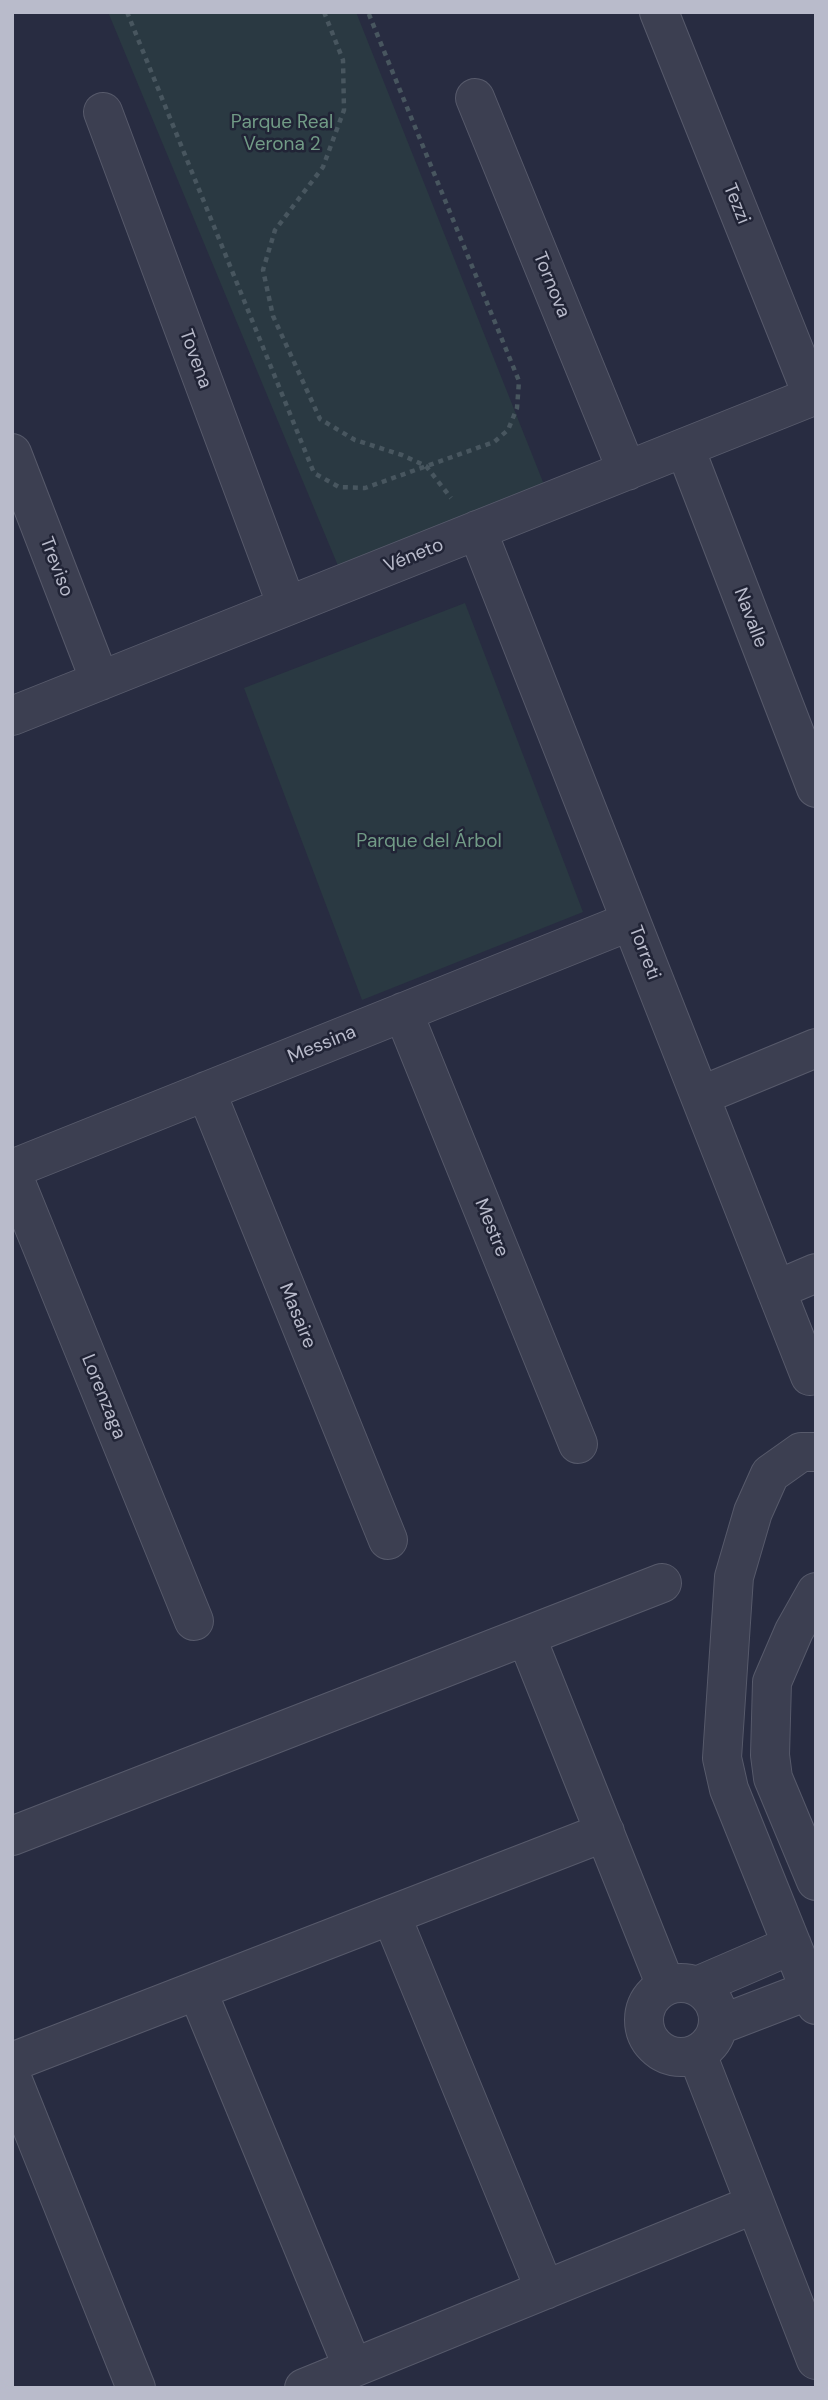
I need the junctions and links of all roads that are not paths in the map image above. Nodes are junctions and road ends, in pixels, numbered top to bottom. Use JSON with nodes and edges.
{"nodes":[{"id":1,"x":659,"y":12,"type":"edge"},
{"id":2,"x":475,"y":98,"type":"dead end"},
{"id":3,"x":103,"y":112,"type":"dead end"},
{"id":4,"x":814,"y":396,"type":"edge"},
{"id":5,"x":685,"y":448,"type":"junction"},
{"id":6,"x":12,"y":453,"type":"edge"},
{"id":7,"x":627,"y":471,"type":"junction"},
{"id":8,"x":477,"y":530,"type":"junction"},
{"id":9,"x":287,"y":606,"type":"junction"},
{"id":10,"x":100,"y":681,"type":"junction"},
{"id":11,"x":12,"y":716,"type":"edge"},
{"id":12,"x":816,"y":788,"type":"edge"},
{"id":13,"x":631,"y":921,"type":"junction"},
{"id":14,"x":404,"y":1012,"type":"junction"},
{"id":15,"x":816,"y":1048,"type":"edge"},
{"id":16,"x":206,"y":1091,"type":"junction"},
{"id":17,"x":700,"y":1096,"type":"junction"},
{"id":18,"x":12,"y":1171,"type":"edge"},
{"id":19,"x":816,"y":1273,"type":"edge"},
{"id":20,"x":776,"y":1290,"type":"junction"},
{"id":21,"x":810,"y":1376,"type":"dead end"},
{"id":22,"x":578,"y":1444,"type":"dead end"},
{"id":23,"x":816,"y":1452,"type":"edge"},
{"id":24,"x":388,"y":1540,"type":"dead end"},
{"id":25,"x":662,"y":1583,"type":"dead end"},
{"id":26,"x":816,"y":1592,"type":"edge"},
{"id":27,"x":194,"y":1621,"type":"dead end"},
{"id":28,"x":526,"y":1636,"type":"junction"},
{"id":29,"x":604,"y":1832,"type":"junction"},
{"id":30,"x":12,"y":1836,"type":"edge"},
{"id":31,"x":816,"y":1880,"type":"edge"},
{"id":32,"x":391,"y":1915,"type":"junction"},
{"id":33,"x":792,"y":1945,"type":"junction"},
{"id":34,"x":682,"y":1986,"type":"junction"},
{"id":35,"x":197,"y":1990,"type":"junction"},
{"id":36,"x":813,"y":1998,"type":"edge"},
{"id":37,"x":708,"y":2040,"type":"junction"},
{"id":38,"x":12,"y":2062,"type":"edge"},
{"id":39,"x":12,"y":2078,"type":"edge"},
{"id":40,"x":755,"y":2204,"type":"junction"},
{"id":41,"x":545,"y":2290,"type":"junction"},
{"id":42,"x":816,"y":2360,"type":"edge"},
{"id":43,"x":353,"y":2368,"type":"junction"},
{"id":44,"x":136,"y":2388,"type":"edge"},
{"id":45,"x":304,"y":2388,"type":"edge"}],
"edges":[{"from":1,"to":4,"type":"street","name":"Tezzi"},
{"from":2,"to":7,"type":"street","name":"Tornova"},
{"from":3,"to":9,"type":"street","name":"Tovena"},
{"from":4,"to":5,"type":"street","name":"Véneto"},
{"from":5,"to":7,"type":"street","name":"Véneto"},
{"from":5,"to":12,"type":"street","name":"Navalle"},
{"from":6,"to":10,"type":"street","name":"Treviso"},
{"from":7,"to":8,"type":"street","name":"Véneto"},
{"from":8,"to":9,"type":"street","name":"Véneto"},
{"from":8,"to":13,"type":"street","name":"Torreti"},
{"from":9,"to":10,"type":"street","name":"Véneto"},
{"from":10,"to":11,"type":"street","name":"Véneto"},
{"from":13,"to":14,"type":"street","name":"Messina"},
{"from":13,"to":17,"type":"street","name":"Torreti"},
{"from":14,"to":16,"type":"street","name":"Messina"},
{"from":14,"to":22,"type":"street","name":"Mestre"},
{"from":15,"to":17,"type":"street"},
{"from":16,"to":18,"type":"street","name":"Messina"},
{"from":16,"to":24,"type":"street","name":"Masaire"},
{"from":17,"to":20,"type":"street","name":"Torreti"},
{"from":18,"to":27,"type":"street","name":"Lorenzaga"},
{"from":19,"to":20,"type":"street"},
{"from":20,"to":21,"type":"street","name":"Torreti"},
{"from":23,"to":33,"type":"street"},
{"from":25,"to":28,"type":"street"},
{"from":26,"to":31,"type":"street"},
{"from":28,"to":29,"type":"street"},
{"from":28,"to":30,"type":"street"},
{"from":29,"to":32,"type":"street"},
{"from":29,"to":34,"type":"street"},
{"from":32,"to":35,"type":"street"},
{"from":32,"to":41,"type":"street"},
{"from":33,"to":34,"type":"street"},
{"from":33,"to":36,"type":"street"},
{"from":34,"to":37,"type":"street"},
{"from":34,"to":37,"type":"street"},
{"from":35,"to":38,"type":"street"},
{"from":35,"to":43,"type":"street"},
{"from":36,"to":37,"type":"street"},
{"from":37,"to":40,"type":"street"},
{"from":39,"to":44,"type":"street"},
{"from":40,"to":41,"type":"street"},
{"from":40,"to":42,"type":"street"},
{"from":41,"to":43,"type":"street"},
{"from":43,"to":45,"type":"street"}]}
